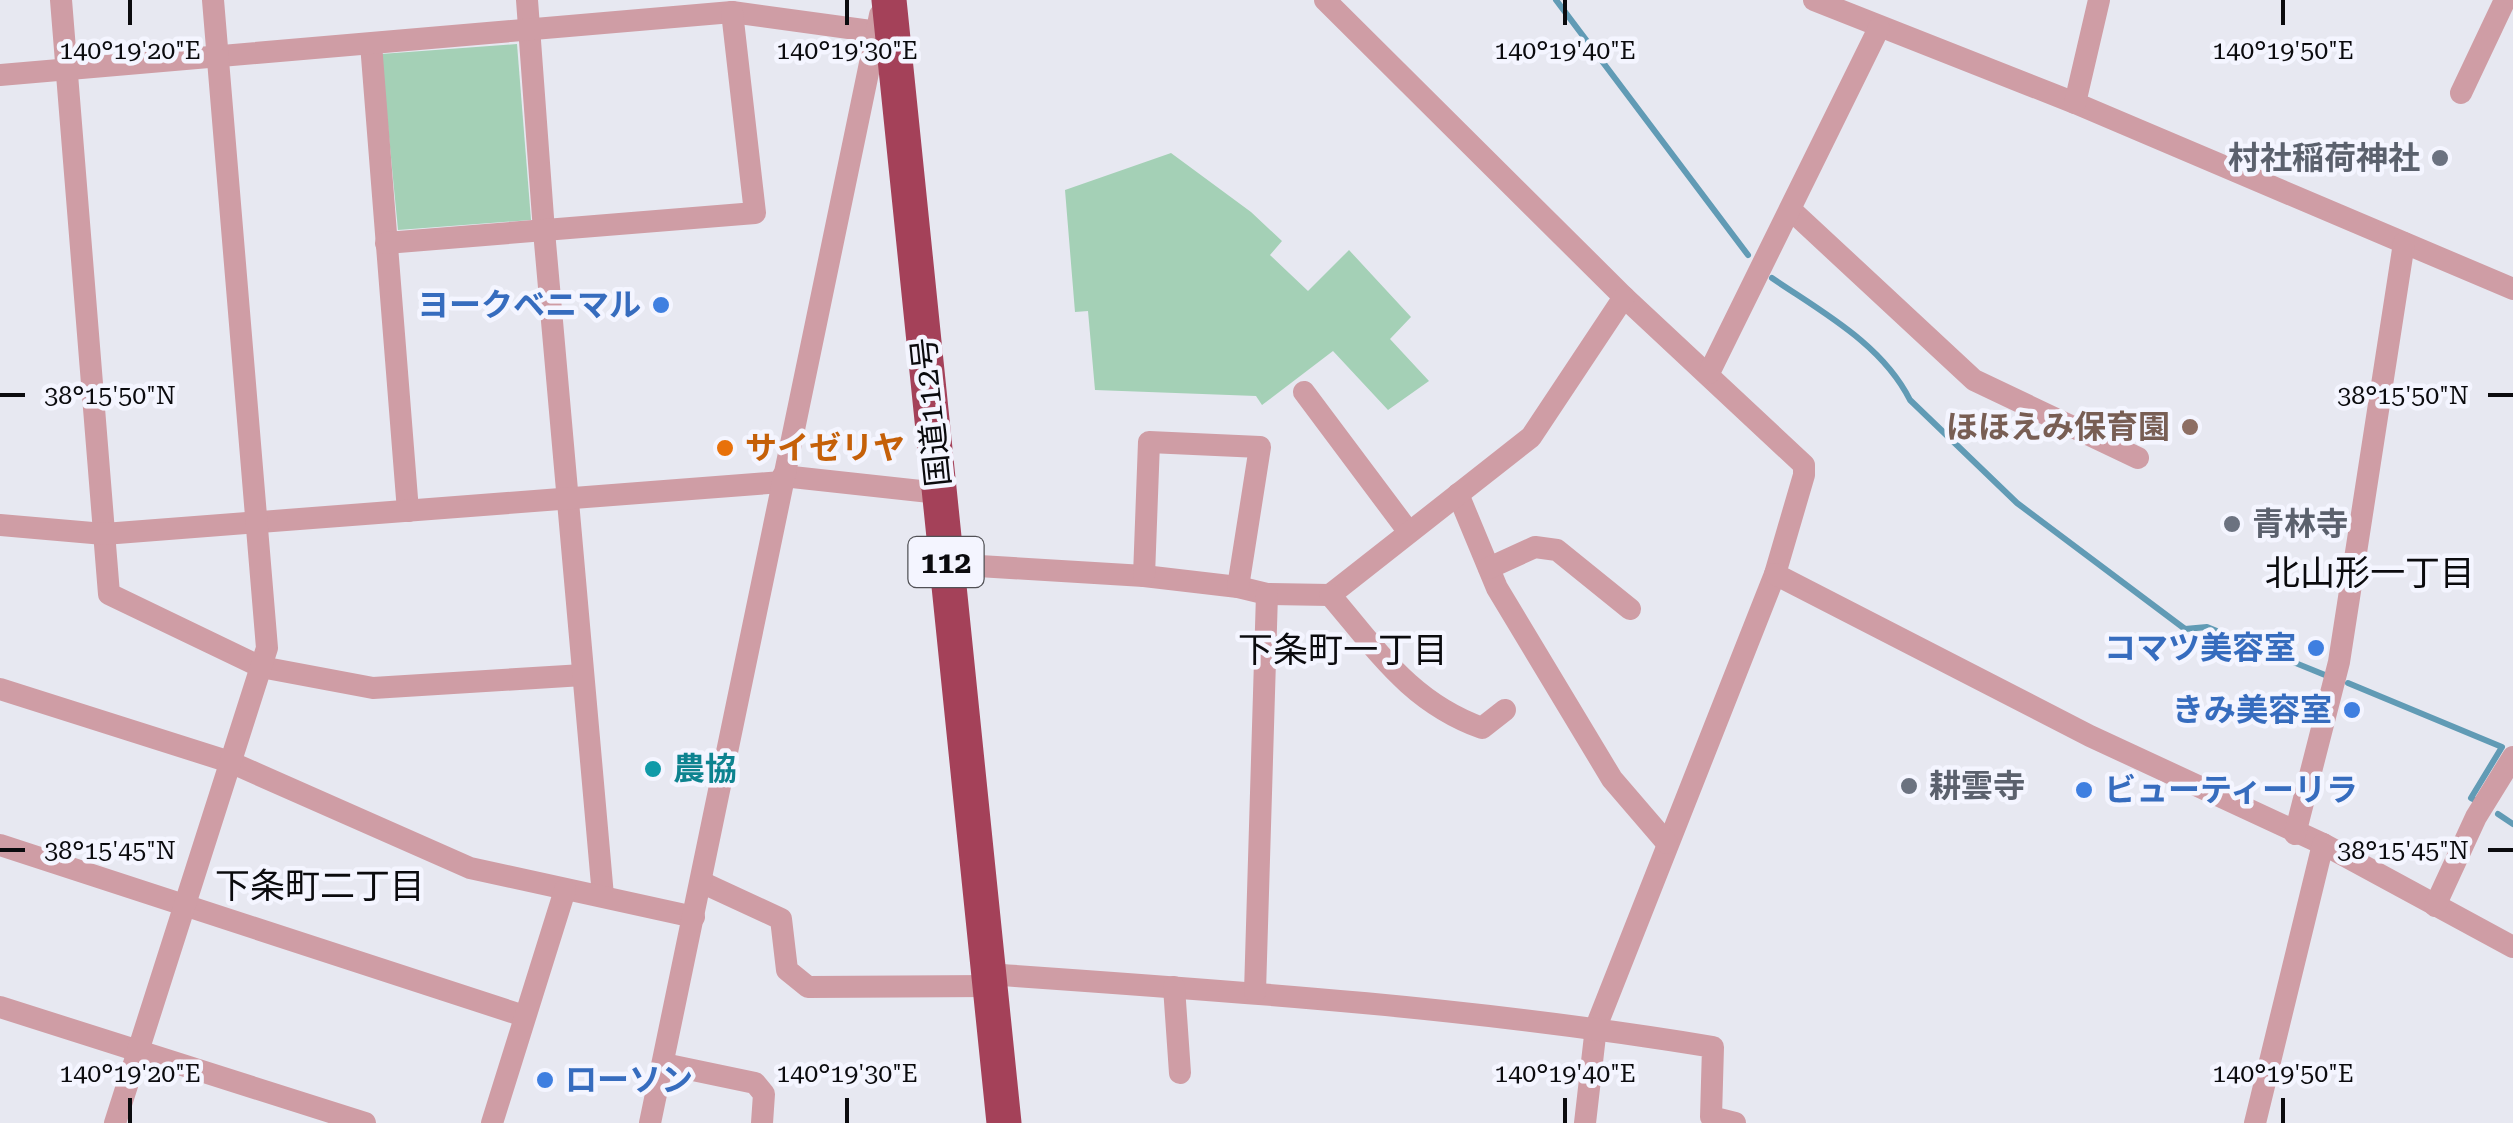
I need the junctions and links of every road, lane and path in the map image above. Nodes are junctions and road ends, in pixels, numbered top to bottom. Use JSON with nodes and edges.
{"nodes":[{"id":1,"x":61,"y":0,"type":"edge"},
{"id":2,"x":214,"y":0,"type":"edge"},
{"id":3,"x":528,"y":0,"type":"edge"},
{"id":4,"x":1326,"y":0,"type":"edge"},
{"id":5,"x":1814,"y":0,"type":"edge"},
{"id":6,"x":2099,"y":0,"type":"edge"},
{"id":7,"x":2505,"y":0,"type":"edge"},
{"id":8,"x":883,"y":11,"type":"edge"},
{"id":9,"x":732,"y":12,"type":"junction"},
{"id":10,"x":1878,"y":28,"type":"junction"},
{"id":11,"x":530,"y":30,"type":"junction"},
{"id":12,"x":371,"y":44,"type":"junction"},
{"id":13,"x":218,"y":56,"type":"junction"},
{"id":14,"x":66,"y":70,"type":"junction"},
{"id":15,"x":0,"y":75,"type":"edge"},
{"id":16,"x":2461,"y":93,"type":"dead end"},
{"id":17,"x":2075,"y":103,"type":"junction"},
{"id":18,"x":1791,"y":210,"type":"junction"},
{"id":19,"x":544,"y":231,"type":"junction"},
{"id":20,"x":386,"y":243,"type":"junction"},
{"id":21,"x":2404,"y":243,"type":"junction"},
{"id":22,"x":2513,"y":289,"type":"edge"},
{"id":23,"x":1624,"y":296,"type":"junction"},
{"id":24,"x":1709,"y":373,"type":"junction"},
{"id":25,"x":1304,"y":392,"type":"dead end"},
{"id":26,"x":2138,"y":458,"type":"dead end"},
{"id":27,"x":782,"y":479,"type":"junction"},
{"id":28,"x":939,"y":493,"type":"junction"},
{"id":29,"x":1458,"y":494,"type":"junction"},
{"id":30,"x":568,"y":499,"type":"junction"},
{"id":31,"x":408,"y":510,"type":"junction"},
{"id":32,"x":256,"y":522,"type":"junction"},
{"id":33,"x":0,"y":526,"type":"edge"},
{"id":34,"x":1408,"y":530,"type":"junction"},
{"id":35,"x":104,"y":534,"type":"junction"},
{"id":36,"x":946,"y":564,"type":"junction"},
{"id":37,"x":1489,"y":568,"type":"junction"},
{"id":38,"x":1775,"y":574,"type":"junction"},
{"id":39,"x":1144,"y":576,"type":"junction"},
{"id":40,"x":1238,"y":587,"type":"junction"},
{"id":41,"x":1267,"y":594,"type":"junction"},
{"id":42,"x":1330,"y":595,"type":"junction"},
{"id":43,"x":1630,"y":609,"type":"dead end"},
{"id":44,"x":261,"y":667,"type":"junction"},
{"id":45,"x":583,"y":675,"type":"junction"},
{"id":46,"x":0,"y":689,"type":"edge"},
{"id":47,"x":1505,"y":710,"type":"dead end"},
{"id":48,"x":2513,"y":757,"type":"edge"},
{"id":49,"x":230,"y":762,"type":"junction"},
{"id":50,"x":2295,"y":834,"type":"junction"},
{"id":51,"x":1668,"y":842,"type":"junction"},
{"id":52,"x":2322,"y":844,"type":"junction"},
{"id":53,"x":0,"y":846,"type":"edge"},
{"id":54,"x":701,"y":882,"type":"junction"},
{"id":55,"x":565,"y":890,"type":"junction"},
{"id":56,"x":603,"y":896,"type":"junction"},
{"id":57,"x":185,"y":904,"type":"junction"},
{"id":58,"x":2435,"y":906,"type":"junction"},
{"id":59,"x":694,"y":917,"type":"junction"},
{"id":60,"x":2513,"y":947,"type":"edge"},
{"id":61,"x":989,"y":980,"type":"junction"},
{"id":62,"x":1174,"y":987,"type":"junction"},
{"id":63,"x":1255,"y":992,"type":"junction"},
{"id":64,"x":0,"y":1006,"type":"edge"},
{"id":65,"x":524,"y":1016,"type":"junction"},
{"id":66,"x":1596,"y":1028,"type":"junction"},
{"id":67,"x":138,"y":1051,"type":"junction"},
{"id":68,"x":664,"y":1064,"type":"junction"},
{"id":69,"x":1180,"y":1074,"type":"dead end"},
{"id":70,"x":1710,"y":1120,"type":"edge"},
{"id":71,"x":114,"y":1123,"type":"edge"},
{"id":72,"x":365,"y":1123,"type":"edge"},
{"id":73,"x":492,"y":1123,"type":"edge"},
{"id":74,"x":650,"y":1123,"type":"edge"},
{"id":75,"x":762,"y":1123,"type":"edge"},
{"id":76,"x":1004,"y":1123,"type":"edge"},
{"id":77,"x":1585,"y":1123,"type":"edge"},
{"id":78,"x":1735,"y":1123,"type":"edge"},
{"id":79,"x":2255,"y":1123,"type":"edge"}],
"edges":[{"from":1,"to":14,"type":"street"},
{"from":2,"to":13,"type":"street"},
{"from":3,"to":11,"type":"street"},
{"from":4,"to":23,"type":"street"},
{"from":5,"to":10,"type":"street"},
{"from":6,"to":17,"type":"street"},
{"from":7,"to":16,"type":"street"},
{"from":8,"to":9,"type":"street"},
{"from":8,"to":27,"type":"street"},
{"from":8,"to":28,"type":"highway","name":"国道112号","number":"112"},
{"from":9,"to":11,"type":"street"},
{"from":9,"to":19,"type":"street"},
{"from":10,"to":17,"type":"street"},
{"from":10,"to":18,"type":"street"},
{"from":11,"to":12,"type":"street"},
{"from":11,"to":19,"type":"street"},
{"from":12,"to":13,"type":"street"},
{"from":12,"to":20,"type":"street"},
{"from":13,"to":14,"type":"street"},
{"from":13,"to":32,"type":"street"},
{"from":14,"to":15,"type":"street"},
{"from":14,"to":35,"type":"street"},
{"from":17,"to":21,"type":"street"},
{"from":18,"to":24,"type":"street"},
{"from":18,"to":26,"type":"street"},
{"from":19,"to":20,"type":"street"},
{"from":19,"to":30,"type":"street"},
{"from":20,"to":31,"type":"street"},
{"from":21,"to":22,"type":"street"},
{"from":21,"to":50,"type":"street"},
{"from":23,"to":24,"type":"street"},
{"from":23,"to":29,"type":"street"},
{"from":24,"to":38,"type":"street"},
{"from":25,"to":34,"type":"street"},
{"from":27,"to":28,"type":"street"},
{"from":27,"to":30,"type":"street"},
{"from":27,"to":54,"type":"street"},
{"from":28,"to":36,"type":"highway","name":"国道112号","number":"112"},
{"from":29,"to":34,"type":"street"},
{"from":29,"to":37,"type":"street"},
{"from":30,"to":31,"type":"street"},
{"from":30,"to":45,"type":"street"},
{"from":31,"to":32,"type":"street"},
{"from":32,"to":35,"type":"street"},
{"from":32,"to":44,"type":"street"},
{"from":33,"to":35,"type":"street"},
{"from":34,"to":42,"type":"street"},
{"from":35,"to":44,"type":"street"},
{"from":36,"to":39,"type":"street"},
{"from":36,"to":61,"type":"highway","name":"国道112号","number":"112"},
{"from":37,"to":43,"type":"street"},
{"from":37,"to":51,"type":"street"},
{"from":38,"to":50,"type":"street"},
{"from":38,"to":51,"type":"street"},
{"from":39,"to":40,"type":"street"},
{"from":39,"to":40,"type":"street"},
{"from":40,"to":41,"type":"street"},
{"from":41,"to":42,"type":"street"},
{"from":41,"to":63,"type":"street"},
{"from":42,"to":47,"type":"street"},
{"from":44,"to":45,"type":"street"},
{"from":44,"to":49,"type":"street"},
{"from":45,"to":56,"type":"street"},
{"from":46,"to":49,"type":"street"},
{"from":48,"to":58,"type":"street"},
{"from":49,"to":55,"type":"street"},
{"from":49,"to":57,"type":"street"},
{"from":50,"to":52,"type":"street"},
{"from":51,"to":66,"type":"street"},
{"from":52,"to":58,"type":"street"},
{"from":52,"to":79,"type":"street"},
{"from":53,"to":57,"type":"street"},
{"from":54,"to":59,"type":"street"},
{"from":54,"to":61,"type":"street"},
{"from":55,"to":56,"type":"street"},
{"from":55,"to":65,"type":"street"},
{"from":56,"to":59,"type":"street"},
{"from":57,"to":65,"type":"street"},
{"from":57,"to":67,"type":"street"},
{"from":58,"to":60,"type":"street"},
{"from":59,"to":68,"type":"street"},
{"from":61,"to":62,"type":"street"},
{"from":61,"to":76,"type":"highway","name":"国道112号","number":"112"},
{"from":62,"to":63,"type":"street"},
{"from":62,"to":69,"type":"street"},
{"from":63,"to":66,"type":"street"},
{"from":64,"to":67,"type":"street"},
{"from":65,"to":73,"type":"street"},
{"from":66,"to":70,"type":"street"},
{"from":66,"to":77,"type":"street"},
{"from":67,"to":71,"type":"street"},
{"from":67,"to":72,"type":"street"},
{"from":68,"to":74,"type":"street"},
{"from":68,"to":75,"type":"street"},
{"from":70,"to":78,"type":"street"}]}
